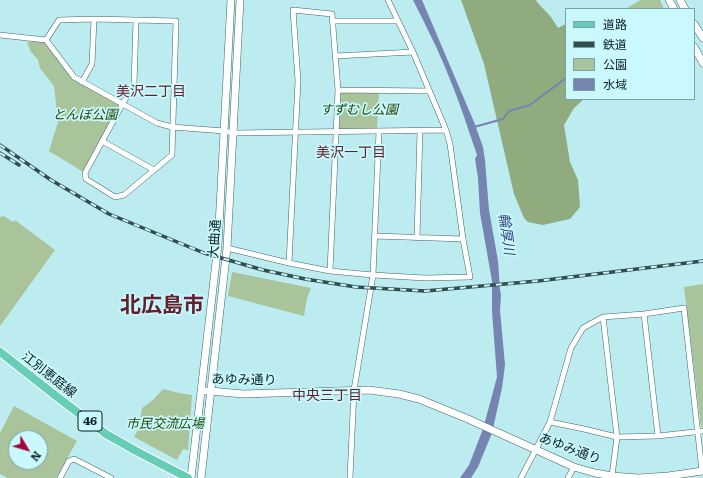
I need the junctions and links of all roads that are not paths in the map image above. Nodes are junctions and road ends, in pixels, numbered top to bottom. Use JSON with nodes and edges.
{"nodes":[{"id":1,"x":231,"y":0,"type":"edge"},
{"id":2,"x":240,"y":0,"type":"edge"},
{"id":3,"x":388,"y":0,"type":"edge"},
{"id":4,"x":94,"y":19,"type":"junction"},
{"id":5,"x":136,"y":20,"type":"junction"},
{"id":6,"x":333,"y":21,"type":"junction"},
{"id":7,"x":398,"y":22,"type":"junction"},
{"id":8,"x":695,"y":26,"type":"edge"},
{"id":9,"x":0,"y":35,"type":"edge"},
{"id":10,"x":703,"y":38,"type":"edge"},
{"id":11,"x":46,"y":40,"type":"junction"},
{"id":12,"x":695,"y":48,"type":"edge"},
{"id":13,"x":413,"y":52,"type":"junction"},
{"id":14,"x":336,"y":56,"type":"junction"},
{"id":15,"x":703,"y":63,"type":"edge"},
{"id":16,"x":82,"y":82,"type":"junction"},
{"id":17,"x":338,"y":90,"type":"junction"},
{"id":18,"x":429,"y":91,"type":"junction"},
{"id":19,"x":123,"y":103,"type":"junction"},
{"id":20,"x":172,"y":127,"type":"junction"},
{"id":21,"x":446,"y":130,"type":"junction"},
{"id":22,"x":224,"y":131,"type":"junction"},
{"id":23,"x":379,"y":131,"type":"junction"},
{"id":24,"x":420,"y":131,"type":"junction"},
{"id":25,"x":296,"y":132,"type":"junction"},
{"id":26,"x":337,"y":132,"type":"junction"},
{"id":27,"x":234,"y":133,"type":"junction"},
{"id":28,"x":102,"y":141,"type":"junction"},
{"id":29,"x":154,"y":170,"type":"junction"},
{"id":30,"x":375,"y":236,"type":"junction"},
{"id":31,"x":417,"y":238,"type":"junction"},
{"id":32,"x":463,"y":239,"type":"junction"},
{"id":33,"x":227,"y":248,"type":"junction"},
{"id":34,"x":289,"y":263,"type":"junction"},
{"id":35,"x":330,"y":271,"type":"junction"},
{"id":36,"x":373,"y":275,"type":"junction"},
{"id":37,"x":644,"y":314,"type":"junction"},
{"id":38,"x":603,"y":317,"type":"junction"},
{"id":39,"x":0,"y":352,"type":"edge"},
{"id":40,"x":354,"y":390,"type":"junction"},
{"id":41,"x":202,"y":391,"type":"junction"},
{"id":42,"x":210,"y":391,"type":"junction"},
{"id":43,"x":550,"y":422,"type":"junction"},
{"id":44,"x":700,"y":431,"type":"edge"},
{"id":45,"x":658,"y":436,"type":"junction"},
{"id":46,"x":617,"y":437,"type":"junction"},
{"id":47,"x":536,"y":450,"type":"junction"},
{"id":48,"x":574,"y":467,"type":"junction"},
{"id":49,"x":703,"y":471,"type":"edge"},
{"id":50,"x":612,"y":476,"type":"junction"},
{"id":51,"x":60,"y":478,"type":"edge"},
{"id":52,"x":111,"y":478,"type":"edge"},
{"id":53,"x":188,"y":478,"type":"edge"},
{"id":54,"x":192,"y":478,"type":"edge"},
{"id":55,"x":200,"y":478,"type":"edge"},
{"id":56,"x":350,"y":478,"type":"edge"},
{"id":57,"x":521,"y":478,"type":"edge"},
{"id":58,"x":568,"y":478,"type":"edge"}],
"edges":[{"from":1,"to":22,"type":"main road","name":"大曲通"},
{"from":2,"to":27,"type":"main road","name":"大曲通"},
{"from":3,"to":7,"type":"street"},
{"from":4,"to":5,"type":"street"},
{"from":4,"to":11,"type":"street"},
{"from":4,"to":16,"type":"street"},
{"from":5,"to":19,"type":"street"},
{"from":5,"to":20,"type":"street"},
{"from":6,"to":7,"type":"street"},
{"from":6,"to":14,"type":"street"},
{"from":6,"to":25,"type":"street"},
{"from":7,"to":13,"type":"street"},
{"from":8,"to":10,"type":"main road"},
{"from":9,"to":11,"type":"street"},
{"from":11,"to":16,"type":"street"},
{"from":12,"to":15,"type":"main road"},
{"from":13,"to":14,"type":"street"},
{"from":13,"to":18,"type":"street"},
{"from":14,"to":17,"type":"street"},
{"from":16,"to":19,"type":"street"},
{"from":17,"to":18,"type":"street"},
{"from":17,"to":26,"type":"street"},
{"from":18,"to":21,"type":"street"},
{"from":19,"to":20,"type":"street"},
{"from":19,"to":28,"type":"street"},
{"from":20,"to":22,"type":"street"},
{"from":20,"to":29,"type":"street"},
{"from":21,"to":24,"type":"street"},
{"from":21,"to":32,"type":"street"},
{"from":22,"to":27,"type":"street"},
{"from":22,"to":41,"type":"main road","name":"大曲通"},
{"from":23,"to":24,"type":"street"},
{"from":23,"to":26,"type":"street"},
{"from":23,"to":30,"type":"street"},
{"from":24,"to":31,"type":"street"},
{"from":25,"to":26,"type":"street"},
{"from":25,"to":27,"type":"street"},
{"from":25,"to":34,"type":"street"},
{"from":26,"to":35,"type":"street"},
{"from":27,"to":33,"type":"main road","name":"大曲通"},
{"from":28,"to":29,"type":"street"},
{"from":28,"to":29,"type":"street"},
{"from":30,"to":31,"type":"street"},
{"from":30,"to":36,"type":"street"},
{"from":31,"to":32,"type":"street"},
{"from":32,"to":36,"type":"street"},
{"from":33,"to":34,"type":"street"},
{"from":33,"to":42,"type":"main road","name":"大曲通"},
{"from":34,"to":35,"type":"street"},
{"from":35,"to":36,"type":"street"},
{"from":36,"to":40,"type":"street"},
{"from":37,"to":38,"type":"street"},
{"from":37,"to":44,"type":"street"},
{"from":37,"to":45,"type":"street"},
{"from":38,"to":43,"type":"street"},
{"from":38,"to":46,"type":"street"},
{"from":39,"to":53,"type":"main road","name":"江別恵庭線","number":"46"},
{"from":40,"to":42,"type":"main road","name":"あゆみ通り"},
{"from":40,"to":47,"type":"main road","name":"あゆみ通り"},
{"from":40,"to":56,"type":"street"},
{"from":41,"to":42,"type":"main road","name":"あゆみ通り"},
{"from":41,"to":54,"type":"main road","name":"大曲通"},
{"from":42,"to":55,"type":"main road","name":"大曲通"},
{"from":43,"to":46,"type":"street"},
{"from":43,"to":47,"type":"street"},
{"from":44,"to":45,"type":"street"},
{"from":44,"to":49,"type":"street"},
{"from":45,"to":46,"type":"street"},
{"from":46,"to":50,"type":"street"},
{"from":47,"to":48,"type":"main road","name":"あゆみ通り"},
{"from":47,"to":57,"type":"street"},
{"from":48,"to":50,"type":"main road","name":"あゆみ通り"},
{"from":48,"to":58,"type":"street"},
{"from":49,"to":50,"type":"main road","name":"あゆみ通り"},
{"from":51,"to":52,"type":"street"}]}
